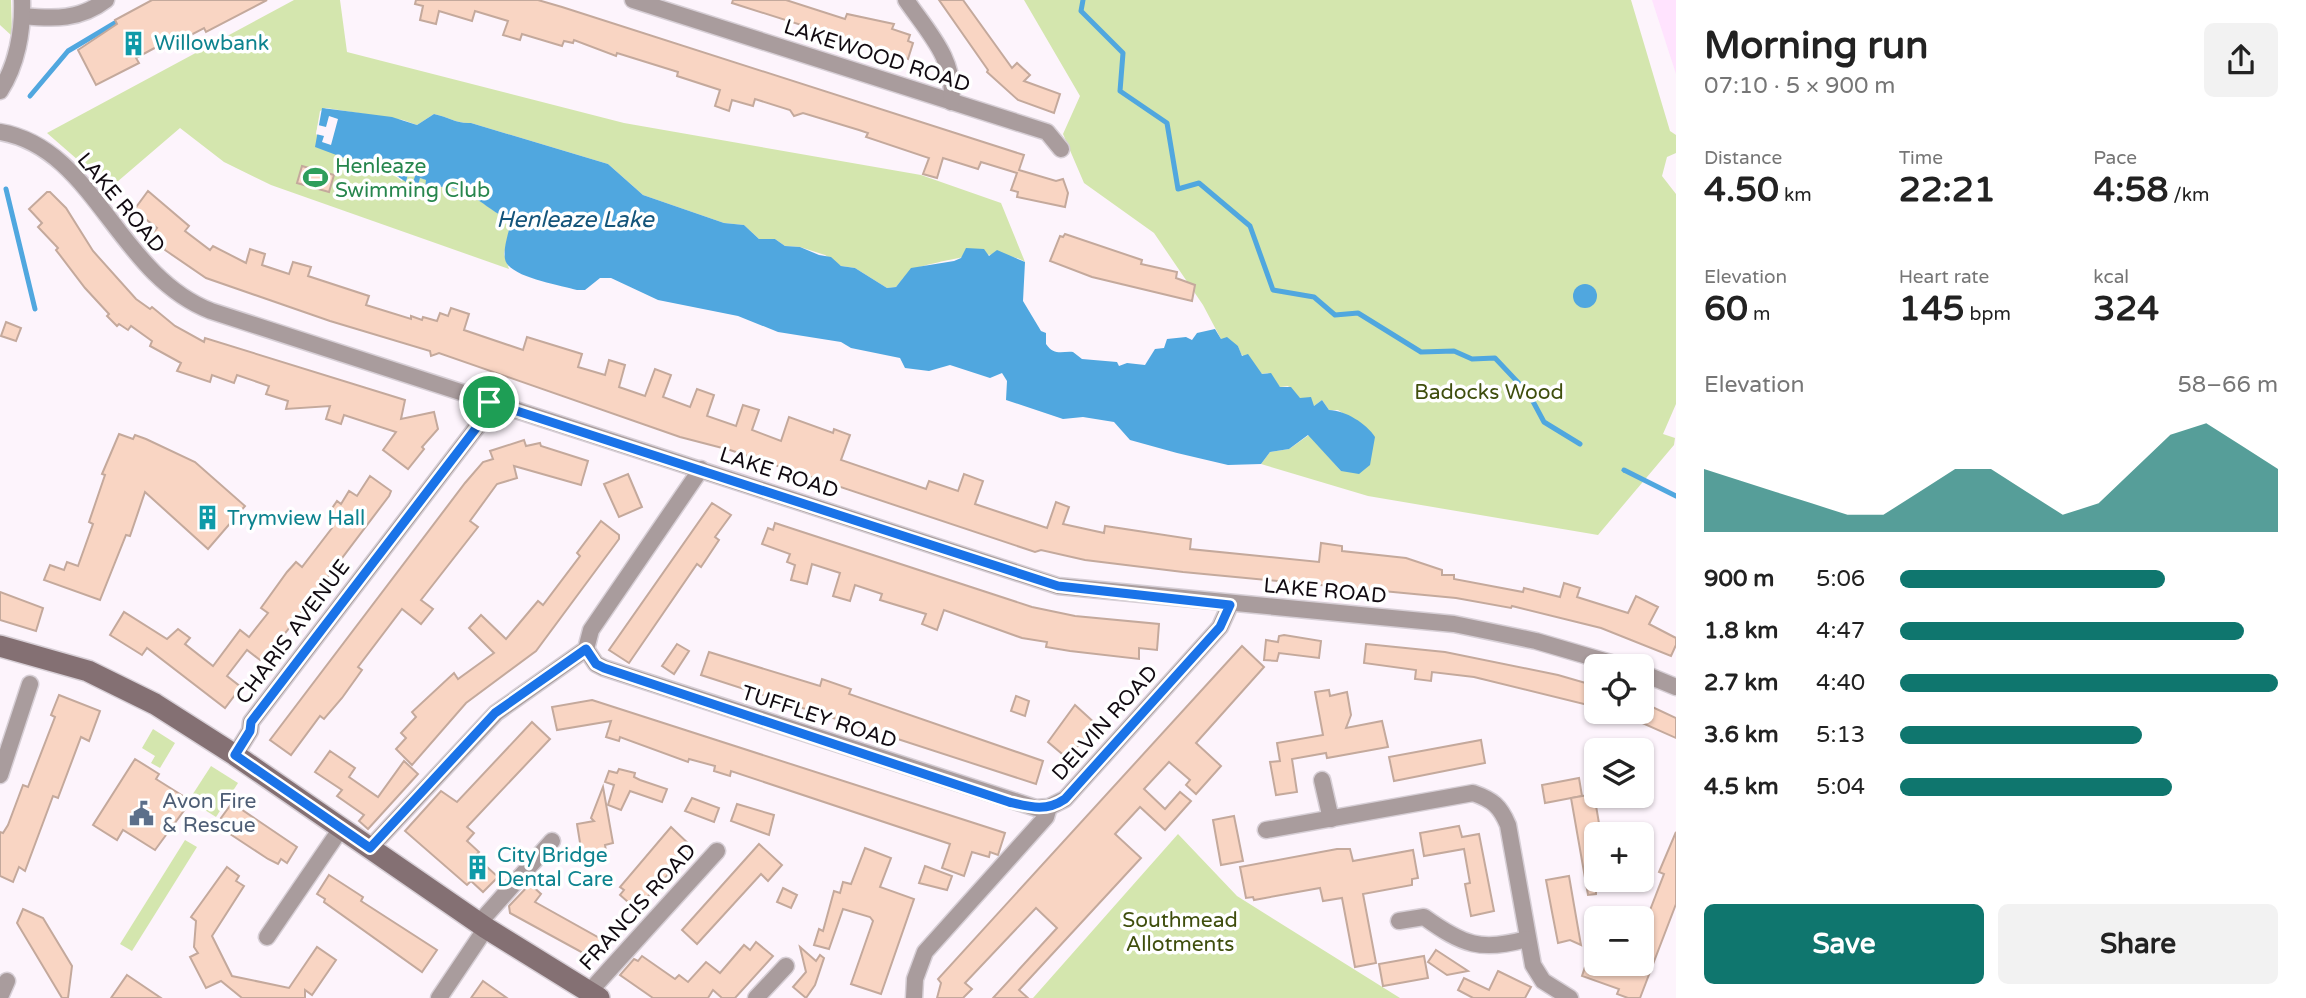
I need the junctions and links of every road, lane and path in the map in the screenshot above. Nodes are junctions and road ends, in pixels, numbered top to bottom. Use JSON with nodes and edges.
{"nodes":[{"id":1,"x":106,"y":0,"type":"edge"},
{"id":2,"x":633,"y":0,"type":"edge"},
{"id":3,"x":906,"y":0,"type":"edge"},
{"id":4,"x":23,"y":8,"type":"edge"},
{"id":5,"x":0,"y":91,"type":"edge"},
{"id":6,"x":951,"y":102,"type":"junction"},
{"id":7,"x":0,"y":132,"type":"edge"},
{"id":8,"x":1061,"y":149,"type":"dead end"},
{"id":9,"x":489,"y":402,"type":"junction"},
{"id":10,"x":701,"y":470,"type":"junction"},
{"id":11,"x":1230,"y":605,"type":"junction"},
{"id":12,"x":0,"y":646,"type":"edge"},
{"id":13,"x":586,"y":649,"type":"junction"},
{"id":14,"x":1584,"y":655,"type":"edge"},
{"id":15,"x":1654,"y":678,"type":"edge"},
{"id":16,"x":30,"y":684,"type":"dead end"},
{"id":17,"x":1676,"y":687,"type":"edge"},
{"id":18,"x":235,"y":755,"type":"junction"},
{"id":19,"x":0,"y":775,"type":"edge"},
{"id":20,"x":1322,"y":780,"type":"dead end"},
{"id":21,"x":1049,"y":807,"type":"junction"},
{"id":22,"x":1331,"y":819,"type":"junction"},
{"id":23,"x":342,"y":827,"type":"junction"},
{"id":24,"x":1266,"y":830,"type":"dead end"},
{"id":25,"x":552,"y":841,"type":"dead end"},
{"id":26,"x":370,"y":848,"type":"junction"},
{"id":27,"x":717,"y":851,"type":"dead end"},
{"id":28,"x":1399,"y":922,"type":"dead end"},
{"id":29,"x":483,"y":926,"type":"junction"},
{"id":30,"x":267,"y":937,"type":"dead end"},
{"id":31,"x":1527,"y":939,"type":"junction"},
{"id":32,"x":786,"y":966,"type":"dead end"},
{"id":33,"x":7,"y":981,"type":"dead end"},
{"id":34,"x":595,"y":995,"type":"edge"},
{"id":35,"x":0,"y":997,"type":"edge"},
{"id":36,"x":439,"y":998,"type":"edge"},
{"id":37,"x":756,"y":998,"type":"edge"},
{"id":38,"x":914,"y":998,"type":"edge"},
{"id":39,"x":1570,"y":998,"type":"edge"}],
"edges":[{"from":1,"to":4,"type":"street"},
{"from":2,"to":6,"type":"street","name":"LAKEWOOD ROAD"},
{"from":3,"to":6,"type":"street"},
{"from":4,"to":5,"type":"street"},
{"from":6,"to":8,"type":"street","name":"LAKEWOOD ROAD"},
{"from":7,"to":9,"type":"street","name":"LAKE ROAD"},
{"from":9,"to":10,"type":"street","name":"LAKE ROAD"},
{"from":9,"to":18,"type":"street","name":"CHARIS AVENUE"},
{"from":10,"to":11,"type":"street","name":"LAKE ROAD"},
{"from":10,"to":13,"type":"street"},
{"from":11,"to":14,"type":"street","name":"LAKE ROAD"},
{"from":11,"to":21,"type":"street","name":"DELVIN ROAD"},
{"from":12,"to":18,"type":"main road"},
{"from":13,"to":21,"type":"street","name":"TUFFLEY ROAD"},
{"from":13,"to":26,"type":"street"},
{"from":15,"to":17,"type":"street"},
{"from":16,"to":19,"type":"street"},
{"from":18,"to":23,"type":"main road"},
{"from":20,"to":22,"type":"street"},
{"from":21,"to":38,"type":"street","name":"DELVIN ROAD"},
{"from":22,"to":24,"type":"street"},
{"from":22,"to":31,"type":"street"},
{"from":23,"to":26,"type":"main road"},
{"from":23,"to":30,"type":"street"},
{"from":25,"to":29,"type":"street"},
{"from":26,"to":29,"type":"main road"},
{"from":27,"to":34,"type":"street","name":"FRANCIS ROAD"},
{"from":28,"to":31,"type":"street"},
{"from":29,"to":34,"type":"main road"},
{"from":29,"to":36,"type":"street"},
{"from":31,"to":39,"type":"street"},
{"from":32,"to":37,"type":"street"},
{"from":33,"to":35,"type":"street"}]}
